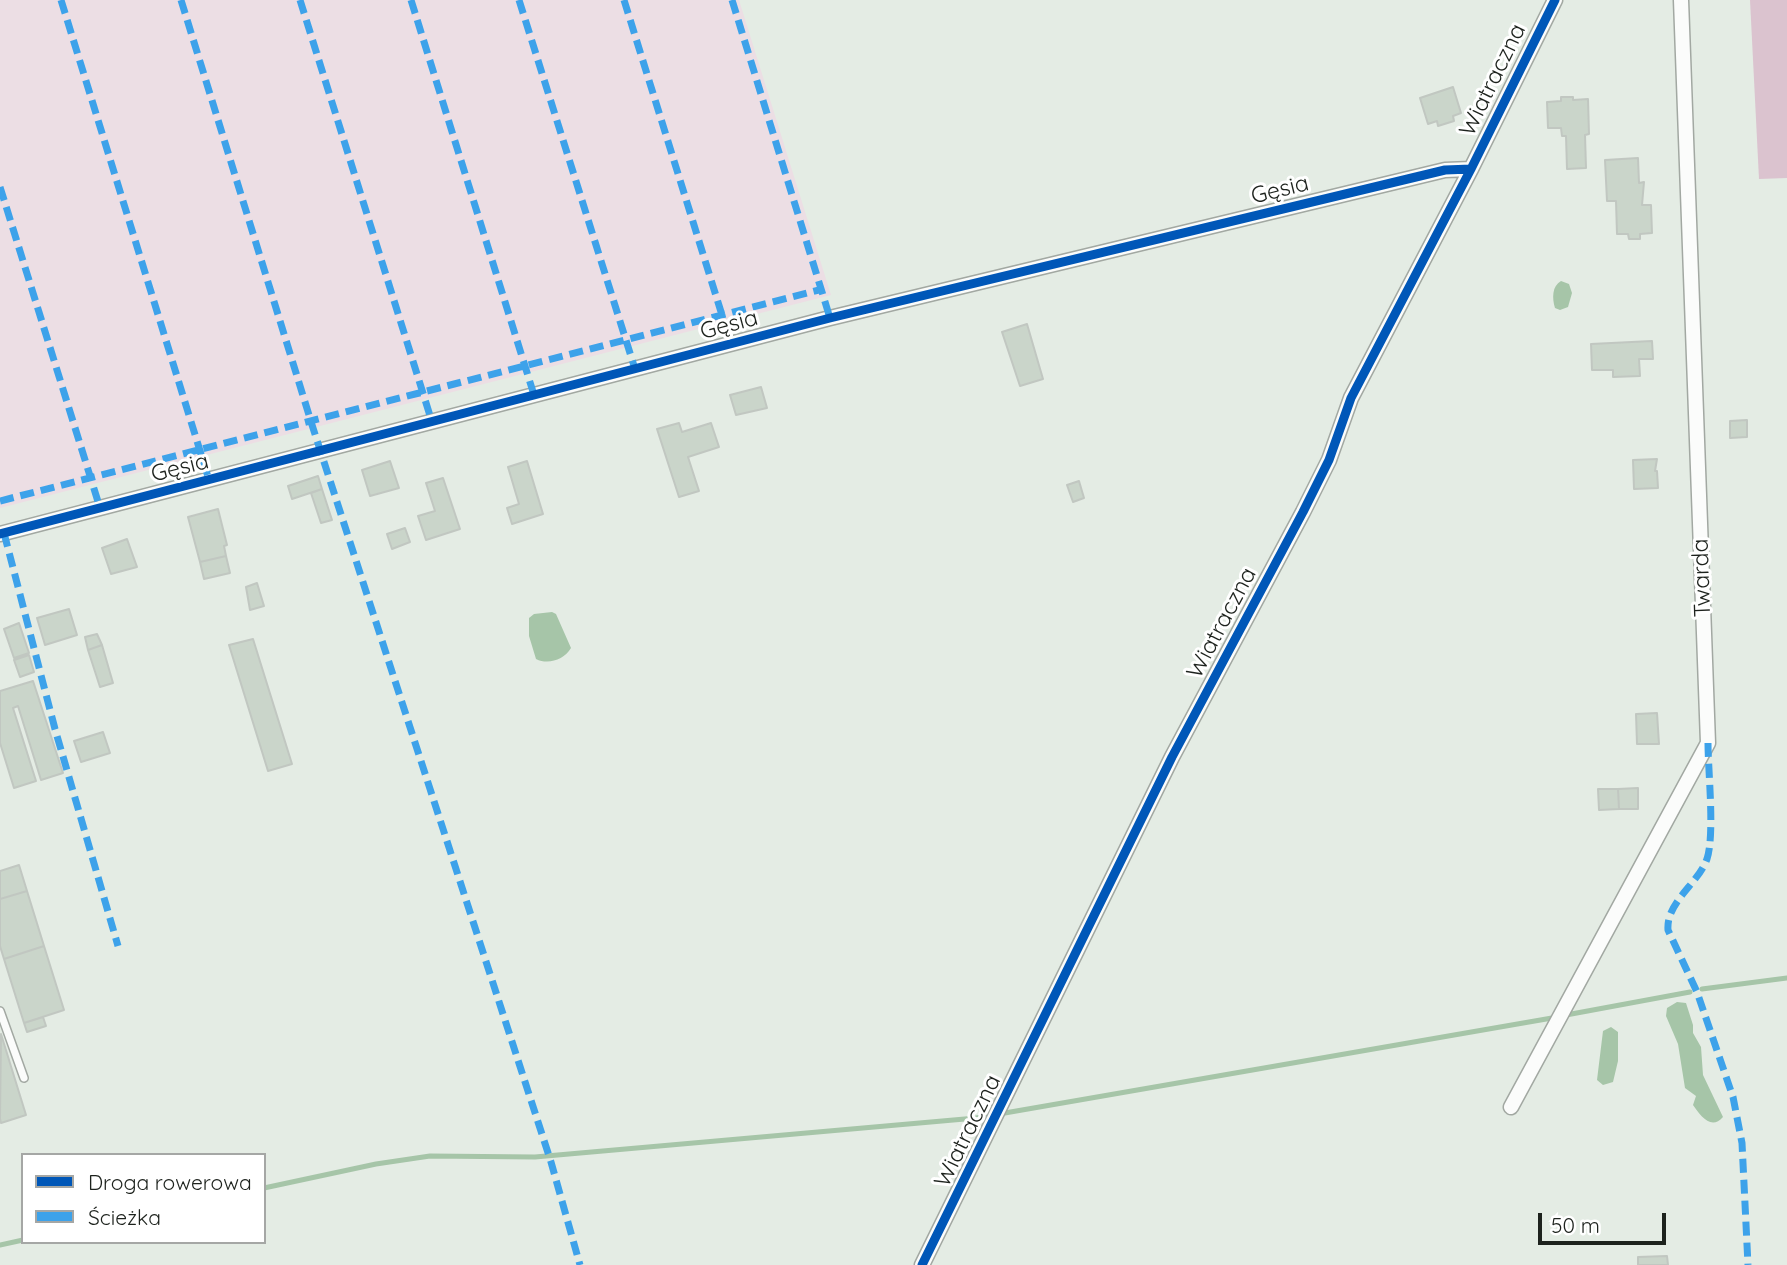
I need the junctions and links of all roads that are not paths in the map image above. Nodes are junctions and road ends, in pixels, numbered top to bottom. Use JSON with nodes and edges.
{"nodes":[{"id":1,"x":1555,"y":0,"type":"edge"},
{"id":2,"x":1681,"y":0,"type":"edge"},
{"id":3,"x":1471,"y":169,"type":"junction"},
{"id":4,"x":0,"y":534,"type":"edge"},
{"id":5,"x":0,"y":1011,"type":"edge"},
{"id":6,"x":24,"y":1078,"type":"dead end"},
{"id":7,"x":1511,"y":1107,"type":"dead end"},
{"id":8,"x":922,"y":1265,"type":"edge"}],
"edges":[{"from":1,"to":3,"type":"street","name":"Wiatraczna"},
{"from":2,"to":7,"type":"street","name":"Twarda"},
{"from":3,"to":4,"type":"street","name":"Gęsia"},
{"from":3,"to":8,"type":"street","name":"Wiatraczna"},
{"from":5,"to":6,"type":"lane"}]}
